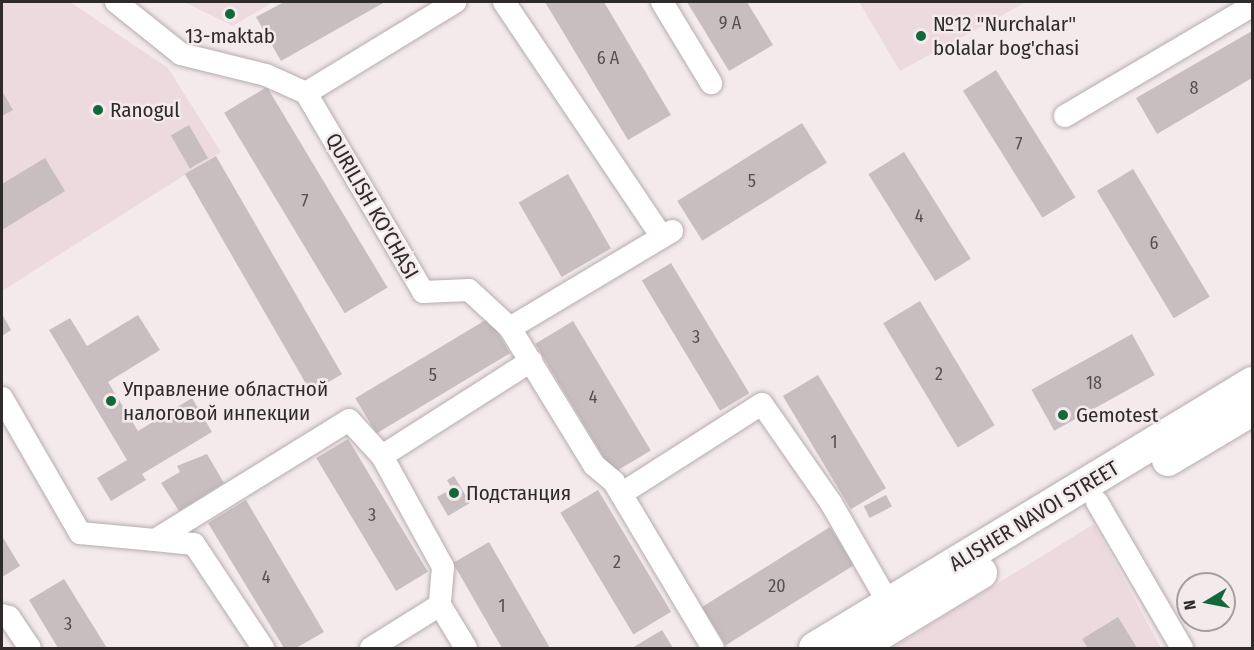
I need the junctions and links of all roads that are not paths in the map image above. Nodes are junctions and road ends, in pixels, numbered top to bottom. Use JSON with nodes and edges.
{"nodes":[{"id":1,"x":116,"y":2,"type":"edge"},
{"id":2,"x":455,"y":2,"type":"edge"},
{"id":3,"x":504,"y":2,"type":"edge"},
{"id":4,"x":662,"y":2,"type":"edge"},
{"id":5,"x":1252,"y":6,"type":"edge"},
{"id":6,"x":711,"y":83,"type":"dead end"},
{"id":7,"x":306,"y":93,"type":"junction"},
{"id":8,"x":1065,"y":116,"type":"dead end"},
{"id":9,"x":510,"y":328,"type":"junction"},
{"id":10,"x":531,"y":361,"type":"junction"},
{"id":11,"x":1252,"y":383,"type":"edge"},
{"id":12,"x":2,"y":398,"type":"edge"},
{"id":13,"x":1252,"y":410,"type":"edge"},
{"id":14,"x":382,"y":456,"type":"junction"},
{"id":15,"x":621,"y":494,"type":"junction"},
{"id":16,"x":1097,"y":502,"type":"junction"},
{"id":17,"x":155,"y":540,"type":"junction"},
{"id":18,"x":440,"y":605,"type":"junction"},
{"id":19,"x":894,"y":613,"type":"junction"},
{"id":20,"x":2,"y":615,"type":"edge"},
{"id":21,"x":30,"y":648,"type":"edge"},
{"id":22,"x":263,"y":648,"type":"edge"},
{"id":23,"x":371,"y":648,"type":"edge"},
{"id":24,"x":466,"y":648,"type":"edge"},
{"id":25,"x":712,"y":648,"type":"edge"},
{"id":26,"x":815,"y":648,"type":"edge"},
{"id":27,"x":856,"y":648,"type":"edge"},
{"id":28,"x":1182,"y":648,"type":"edge"}],
"edges":[{"from":1,"to":7,"type":"street"},
{"from":2,"to":7,"type":"street"},
{"from":3,"to":9,"type":"street"},
{"from":4,"to":6,"type":"street"},
{"from":5,"to":8,"type":"street"},
{"from":7,"to":9,"type":"street","name":"QURILISH KO'CHASI"},
{"from":9,"to":10,"type":"street"},
{"from":10,"to":14,"type":"street"},
{"from":10,"to":15,"type":"street"},
{"from":11,"to":19,"type":"main road","name":"ALISHER NAVOI STREET"},
{"from":12,"to":17,"type":"street"},
{"from":13,"to":16,"type":"main road","name":"ALISHER NAVOI STREET"},
{"from":14,"to":17,"type":"street"},
{"from":14,"to":18,"type":"street"},
{"from":15,"to":19,"type":"street"},
{"from":15,"to":25,"type":"street"},
{"from":16,"to":19,"type":"main road","name":"ALISHER NAVOI STREET"},
{"from":16,"to":28,"type":"street"},
{"from":17,"to":22,"type":"street"},
{"from":18,"to":23,"type":"street"},
{"from":18,"to":24,"type":"street"},
{"from":19,"to":26,"type":"main road","name":"ALISHER NAVOI STREET"},
{"from":19,"to":27,"type":"main road","name":"ALISHER NAVOI STREET"},
{"from":20,"to":21,"type":"street"}]}
